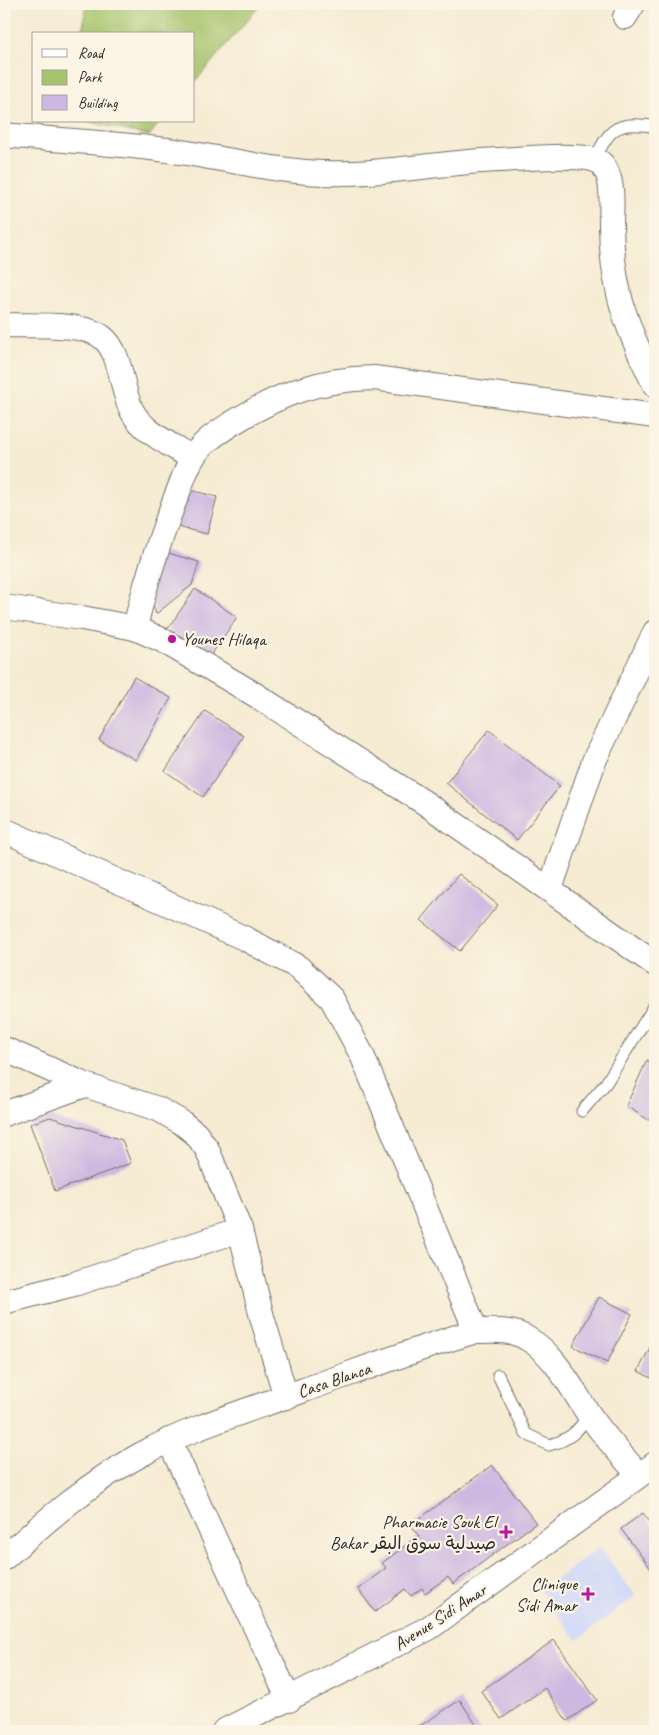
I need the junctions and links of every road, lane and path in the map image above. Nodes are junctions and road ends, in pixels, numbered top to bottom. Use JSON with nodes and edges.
{"nodes":[{"id":1,"x":655,"y":128,"type":"edge"},
{"id":2,"x":4,"y":135,"type":"edge"},
{"id":3,"x":595,"y":159,"type":"junction"},
{"id":4,"x":4,"y":325,"type":"edge"},
{"id":5,"x":655,"y":385,"type":"edge"},
{"id":6,"x":655,"y":416,"type":"edge"},
{"id":7,"x":192,"y":458,"type":"junction"},
{"id":8,"x":4,"y":607,"type":"edge"},
{"id":9,"x":135,"y":628,"type":"junction"},
{"id":10,"x":655,"y":632,"type":"edge"},
{"id":11,"x":4,"y":830,"type":"edge"},
{"id":12,"x":550,"y":889,"type":"junction"},
{"id":13,"x":655,"y":964,"type":"edge"},
{"id":14,"x":655,"y":1006,"type":"edge"},
{"id":15,"x":4,"y":1049,"type":"edge"},
{"id":16,"x":85,"y":1085,"type":"junction"},
{"id":17,"x":582,"y":1111,"type":"dead end"},
{"id":18,"x":4,"y":1114,"type":"edge"},
{"id":19,"x":240,"y":1230,"type":"junction"},
{"id":20,"x":4,"y":1302,"type":"edge"},
{"id":21,"x":476,"y":1331,"type":"junction"},
{"id":22,"x":498,"y":1374,"type":"dead end"},
{"id":23,"x":286,"y":1397,"type":"junction"},
{"id":24,"x":588,"y":1414,"type":"junction"},
{"id":25,"x":169,"y":1440,"type":"junction"},
{"id":26,"x":647,"y":1470,"type":"edge"},
{"id":27,"x":4,"y":1558,"type":"edge"},
{"id":28,"x":289,"y":1700,"type":"junction"},
{"id":29,"x":224,"y":1731,"type":"edge"}],
"edges":[{"from":1,"to":3,"type":"lane"},
{"from":2,"to":3,"type":"street"},
{"from":3,"to":5,"type":"street"},
{"from":4,"to":7,"type":"street"},
{"from":6,"to":7,"type":"street"},
{"from":7,"to":9,"type":"street"},
{"from":8,"to":9,"type":"street"},
{"from":9,"to":12,"type":"street"},
{"from":10,"to":12,"type":"street"},
{"from":11,"to":21,"type":"street"},
{"from":12,"to":13,"type":"street"},
{"from":14,"to":17,"type":"lane"},
{"from":15,"to":16,"type":"street"},
{"from":16,"to":18,"type":"street"},
{"from":16,"to":19,"type":"street"},
{"from":19,"to":20,"type":"street"},
{"from":19,"to":23,"type":"street"},
{"from":21,"to":23,"type":"street","name":"Casa Blanca"},
{"from":21,"to":24,"type":"street","name":"Casa Blanca"},
{"from":22,"to":24,"type":"lane"},
{"from":23,"to":25,"type":"street","name":"Casa Blanca"},
{"from":24,"to":26,"type":"street","name":"Casa Blanca"},
{"from":25,"to":27,"type":"street","name":"Casa Blanca"},
{"from":25,"to":28,"type":"street"},
{"from":26,"to":28,"type":"street","name":"Avenue Sidi Amar"},
{"from":28,"to":29,"type":"street","name":"Avenue Sidi Amar"}]}
